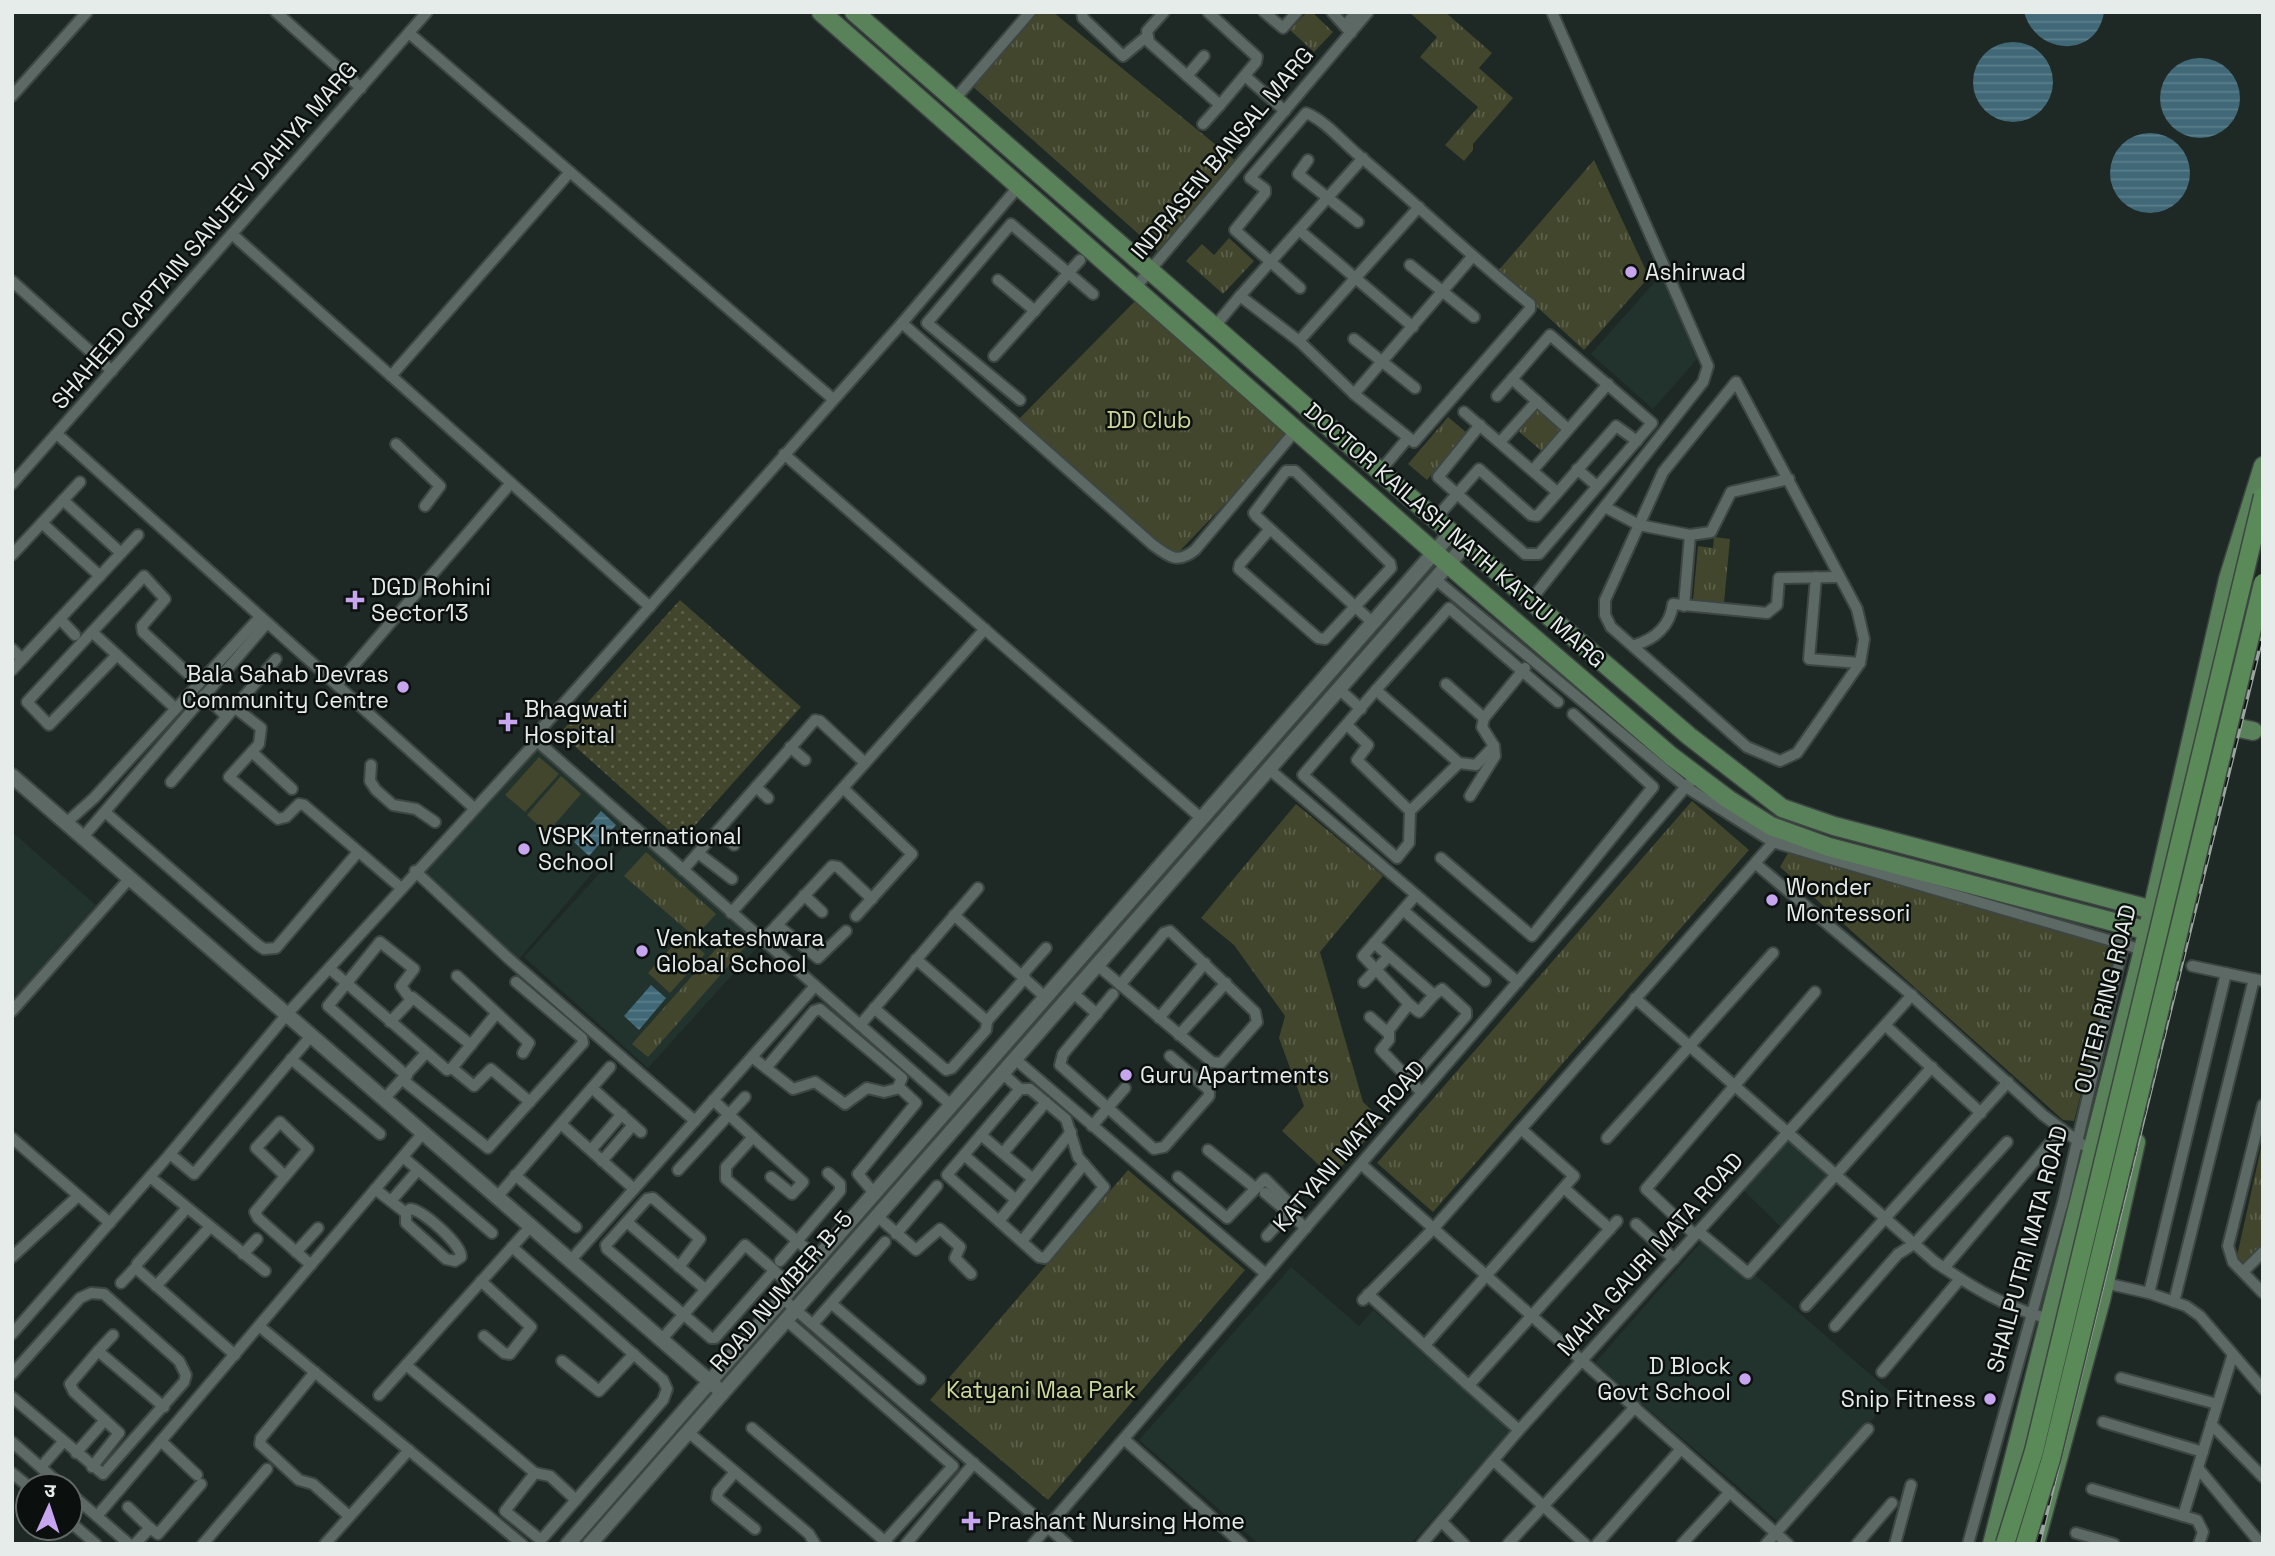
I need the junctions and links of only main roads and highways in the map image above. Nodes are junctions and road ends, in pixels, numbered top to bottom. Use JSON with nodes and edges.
{"nodes":[{"id":1,"x":821,"y":12,"type":"edge"},
{"id":2,"x":854,"y":12,"type":"edge"},
{"id":3,"x":2263,"y":466,"type":"edge"},
{"id":4,"x":2263,"y":496,"type":"edge"},
{"id":5,"x":2263,"y":583,"type":"edge"},
{"id":6,"x":2263,"y":603,"type":"edge"},
{"id":7,"x":2202,"y":698,"type":"junction"},
{"id":8,"x":2239,"y":706,"type":"junction"},
{"id":9,"x":2234,"y":727,"type":"junction"},
{"id":10,"x":2253,"y":731,"type":"dead end"},
{"id":11,"x":1908,"y":845,"type":"junction"},
{"id":12,"x":1901,"y":866,"type":"junction"},
{"id":13,"x":2153,"y":910,"type":"junction"},
{"id":14,"x":2148,"y":931,"type":"junction"},
{"id":15,"x":2098,"y":1129,"type":"junction"},
{"id":16,"x":2137,"y":1140,"type":"junction"},
{"id":17,"x":1992,"y":1544,"type":"edge"},
{"id":18,"x":2005,"y":1544,"type":"edge"},
{"id":19,"x":2025,"y":1544,"type":"edge"},
{"id":20,"x":2035,"y":1544,"type":"edge"}],
"edges":[{"from":1,"to":12,"type":"main road","name":"DOCTOR KAILASH NATH KATJU MARG"},
{"from":2,"to":11,"type":"main road","name":"DOCTOR KAILASH NATH KATJU MARG"},
{"from":3,"to":7,"type":"main road","name":"OUTER RING ROAD"},
{"from":4,"to":18,"type":"highway","name":"OUTER RING ROAD","bridge":true},
{"from":5,"to":19,"type":"highway","bridge":true},
{"from":6,"to":8,"type":"main road"},
{"from":7,"to":8,"type":"main road"},
{"from":7,"to":13,"type":"main road","name":"OUTER RING ROAD"},
{"from":8,"to":9,"type":"main road"},
{"from":9,"to":10,"type":"main road"},
{"from":9,"to":16,"type":"main road"},
{"from":11,"to":12,"type":"main road"},
{"from":11,"to":13,"type":"main road","name":"DOCTOR KAILASH NATH KATJU MARG"},
{"from":12,"to":14,"type":"main road","name":"DOCTOR KAILASH NATH KATJU MARG"},
{"from":13,"to":14,"type":"main road","name":"OUTER RING ROAD"},
{"from":14,"to":15,"type":"main road","name":"OUTER RING ROAD"},
{"from":15,"to":16,"type":"main road"},
{"from":15,"to":17,"type":"main road","name":"OUTER RING ROAD"},
{"from":16,"to":20,"type":"main road"}]}
